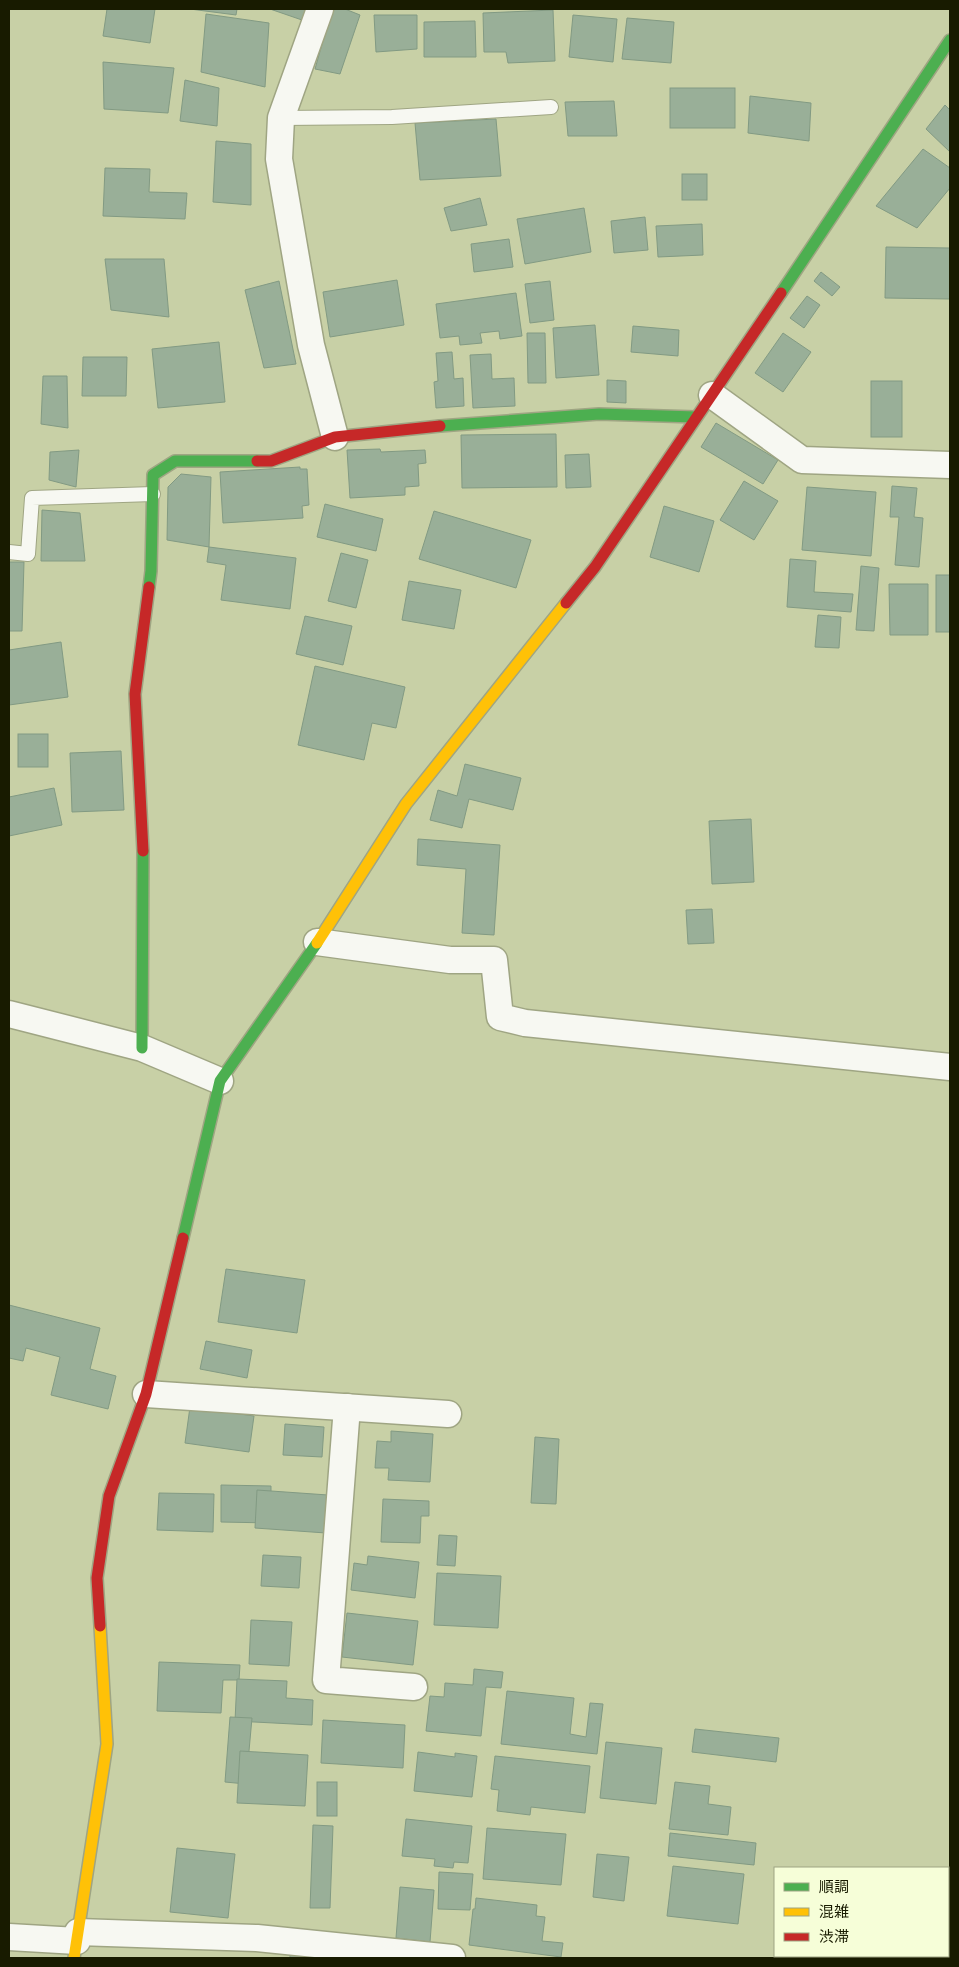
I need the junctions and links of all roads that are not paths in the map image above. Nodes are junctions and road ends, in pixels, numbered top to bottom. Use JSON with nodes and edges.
{"nodes":[{"id":1,"x":320,"y":9,"type":"edge"},
{"id":2,"x":950,"y":40,"type":"edge"},
{"id":3,"x":550,"y":107,"type":"dead end"},
{"id":4,"x":282,"y":118,"type":"junction"},
{"id":5,"x":712,"y":395,"type":"junction"},
{"id":6,"x":696,"y":417,"type":"junction"},
{"id":7,"x":335,"y":437,"type":"junction"},
{"id":8,"x":950,"y":465,"type":"edge"},
{"id":9,"x":153,"y":494,"type":"junction"},
{"id":10,"x":9,"y":552,"type":"edge"},
{"id":11,"x":317,"y":942,"type":"junction"},
{"id":12,"x":9,"y":1014,"type":"edge"},
{"id":13,"x":142,"y":1048,"type":"junction"},
{"id":14,"x":950,"y":1067,"type":"edge"},
{"id":15,"x":220,"y":1081,"type":"junction"},
{"id":16,"x":146,"y":1394,"type":"junction"},
{"id":17,"x":347,"y":1407,"type":"junction"},
{"id":18,"x":448,"y":1414,"type":"dead end"},
{"id":19,"x":414,"y":1687,"type":"dead end"},
{"id":20,"x":9,"y":1937,"type":"edge"},
{"id":21,"x":76,"y":1944,"type":"edge"},
{"id":22,"x":452,"y":1958,"type":"edge"}],
"edges":[{"from":1,"to":4,"type":"street"},
{"from":2,"to":5,"type":"street"},
{"from":3,"to":4,"type":"lane"},
{"from":4,"to":7,"type":"street"},
{"from":5,"to":6,"type":"street"},
{"from":5,"to":8,"type":"street"},
{"from":6,"to":7,"type":"street"},
{"from":6,"to":11,"type":"street"},
{"from":7,"to":9,"type":"street"},
{"from":9,"to":10,"type":"lane"},
{"from":9,"to":13,"type":"street"},
{"from":11,"to":14,"type":"street"},
{"from":11,"to":15,"type":"street"},
{"from":12,"to":13,"type":"street"},
{"from":13,"to":15,"type":"street"},
{"from":15,"to":16,"type":"street"},
{"from":16,"to":17,"type":"street"},
{"from":16,"to":21,"type":"street"},
{"from":17,"to":18,"type":"street"},
{"from":17,"to":19,"type":"street"},
{"from":20,"to":21,"type":"street"},
{"from":21,"to":22,"type":"street"}]}
